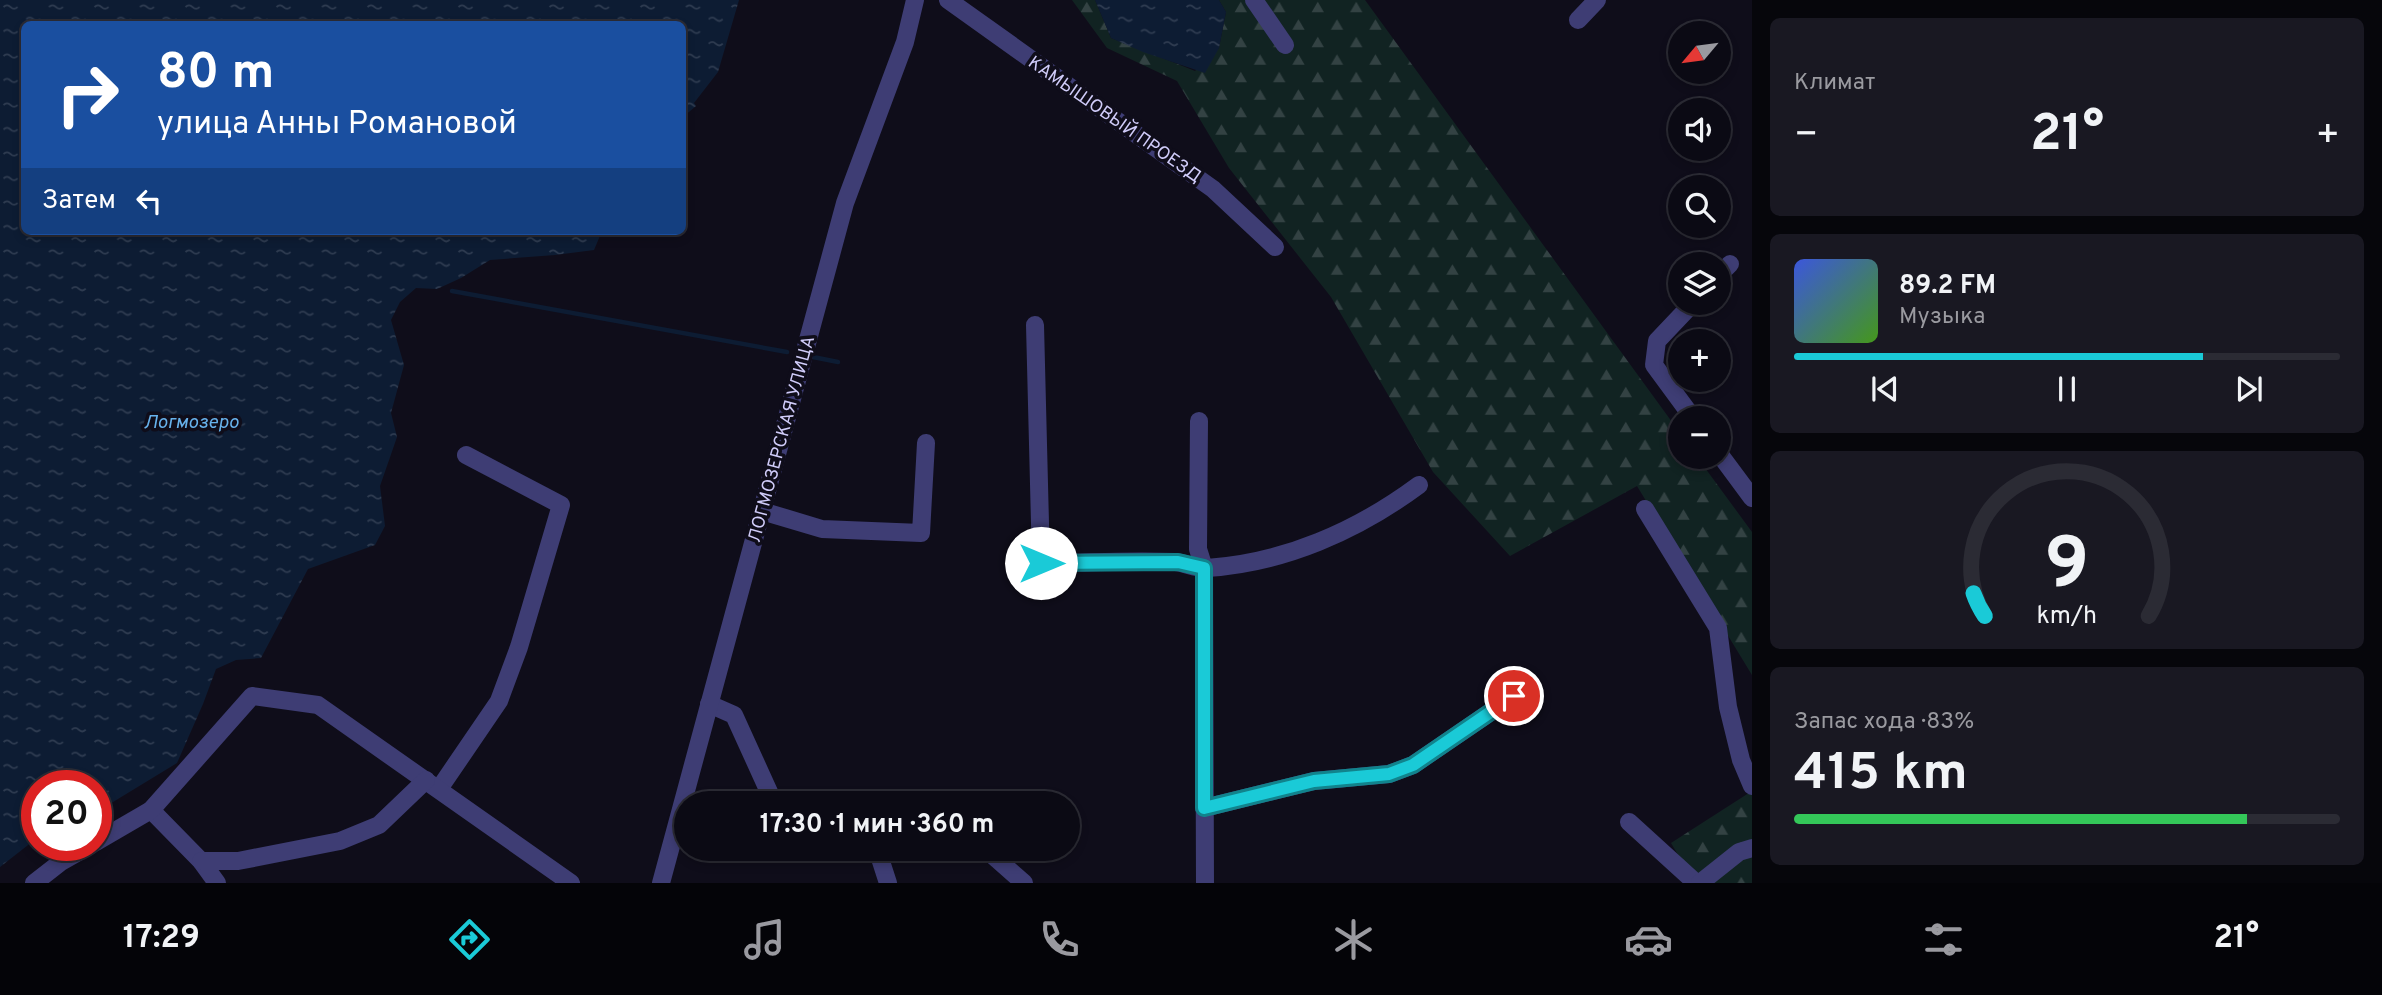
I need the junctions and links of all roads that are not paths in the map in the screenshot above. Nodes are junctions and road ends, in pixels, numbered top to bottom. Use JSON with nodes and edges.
{"nodes":[{"id":1,"x":915,"y":0,"type":"edge"},
{"id":2,"x":948,"y":0,"type":"edge"},
{"id":3,"x":1254,"y":0,"type":"edge"},
{"id":4,"x":1597,"y":0,"type":"edge"},
{"id":5,"x":1578,"y":20,"type":"dead end"},
{"id":6,"x":1285,"y":45,"type":"dead end"},
{"id":7,"x":1275,"y":247,"type":"dead end"},
{"id":8,"x":1682,"y":315,"type":"edge"},
{"id":9,"x":1035,"y":325,"type":"dead end"},
{"id":10,"x":1684,"y":406,"type":"edge"},
{"id":11,"x":1199,"y":421,"type":"dead end"},
{"id":12,"x":926,"y":443,"type":"dead end"},
{"id":13,"x":466,"y":455,"type":"dead end"},
{"id":14,"x":1731,"y":469,"type":"edge"},
{"id":15,"x":1419,"y":485,"type":"dead end"},
{"id":16,"x":1752,"y":498,"type":"edge"},
{"id":17,"x":1645,"y":509,"type":"dead end"},
{"id":18,"x":762,"y":511,"type":"junction"},
{"id":19,"x":1204,"y":568,"type":"junction"},
{"id":20,"x":1514,"y":696,"type":"dead end"},
{"id":21,"x":709,"y":704,"type":"junction"},
{"id":22,"x":433,"y":784,"type":"junction"},
{"id":23,"x":1752,"y":786,"type":"edge"},
{"id":24,"x":769,"y":791,"type":"edge"},
{"id":25,"x":1204,"y":808,"type":"junction"},
{"id":26,"x":151,"y":810,"type":"junction"},
{"id":27,"x":1629,"y":822,"type":"dead end"},
{"id":28,"x":112,"y":833,"type":"edge"},
{"id":29,"x":1752,"y":848,"type":"edge"},
{"id":30,"x":63,"y":861,"type":"edge"},
{"id":31,"x":881,"y":861,"type":"edge"},
{"id":32,"x":999,"y":861,"type":"edge"},
{"id":33,"x":201,"y":862,"type":"junction"},
{"id":34,"x":34,"y":883,"type":"edge"},
{"id":35,"x":217,"y":883,"type":"edge"},
{"id":36,"x":571,"y":883,"type":"edge"},
{"id":37,"x":661,"y":883,"type":"edge"},
{"id":38,"x":888,"y":883,"type":"edge"},
{"id":39,"x":1024,"y":883,"type":"edge"},
{"id":40,"x":1205,"y":883,"type":"edge"},
{"id":41,"x":1698,"y":883,"type":"edge"}],
"edges":[{"from":1,"to":18,"type":"street","name":"ЛОГМОЗЕРСКАЯ УЛИЦА"},
{"from":2,"to":7,"type":"street","name":"КАМЫШОВЫЙ ПРОЕЗД"},
{"from":3,"to":6,"type":"street"},
{"from":4,"to":5,"type":"street"},
{"from":8,"to":10,"type":"street"},
{"from":9,"to":19,"type":"street"},
{"from":11,"to":19,"type":"street"},
{"from":12,"to":18,"type":"street"},
{"from":13,"to":22,"type":"street"},
{"from":14,"to":16,"type":"street"},
{"from":15,"to":19,"type":"street"},
{"from":17,"to":23,"type":"street"},
{"from":18,"to":21,"type":"street","name":"ЛОГМОЗЕРСКАЯ УЛИЦА"},
{"from":19,"to":25,"type":"street"},
{"from":20,"to":25,"type":"street"},
{"from":21,"to":24,"type":"street"},
{"from":21,"to":37,"type":"street","name":"ЛОГМОЗЕРСКАЯ УЛИЦА"},
{"from":22,"to":26,"type":"street"},
{"from":22,"to":33,"type":"street"},
{"from":22,"to":36,"type":"street"},
{"from":25,"to":40,"type":"street"},
{"from":26,"to":28,"type":"street"},
{"from":26,"to":33,"type":"street"},
{"from":27,"to":41,"type":"street"},
{"from":29,"to":41,"type":"street"},
{"from":30,"to":34,"type":"street"},
{"from":31,"to":38,"type":"street"},
{"from":32,"to":39,"type":"street"},
{"from":33,"to":35,"type":"street"}]}
